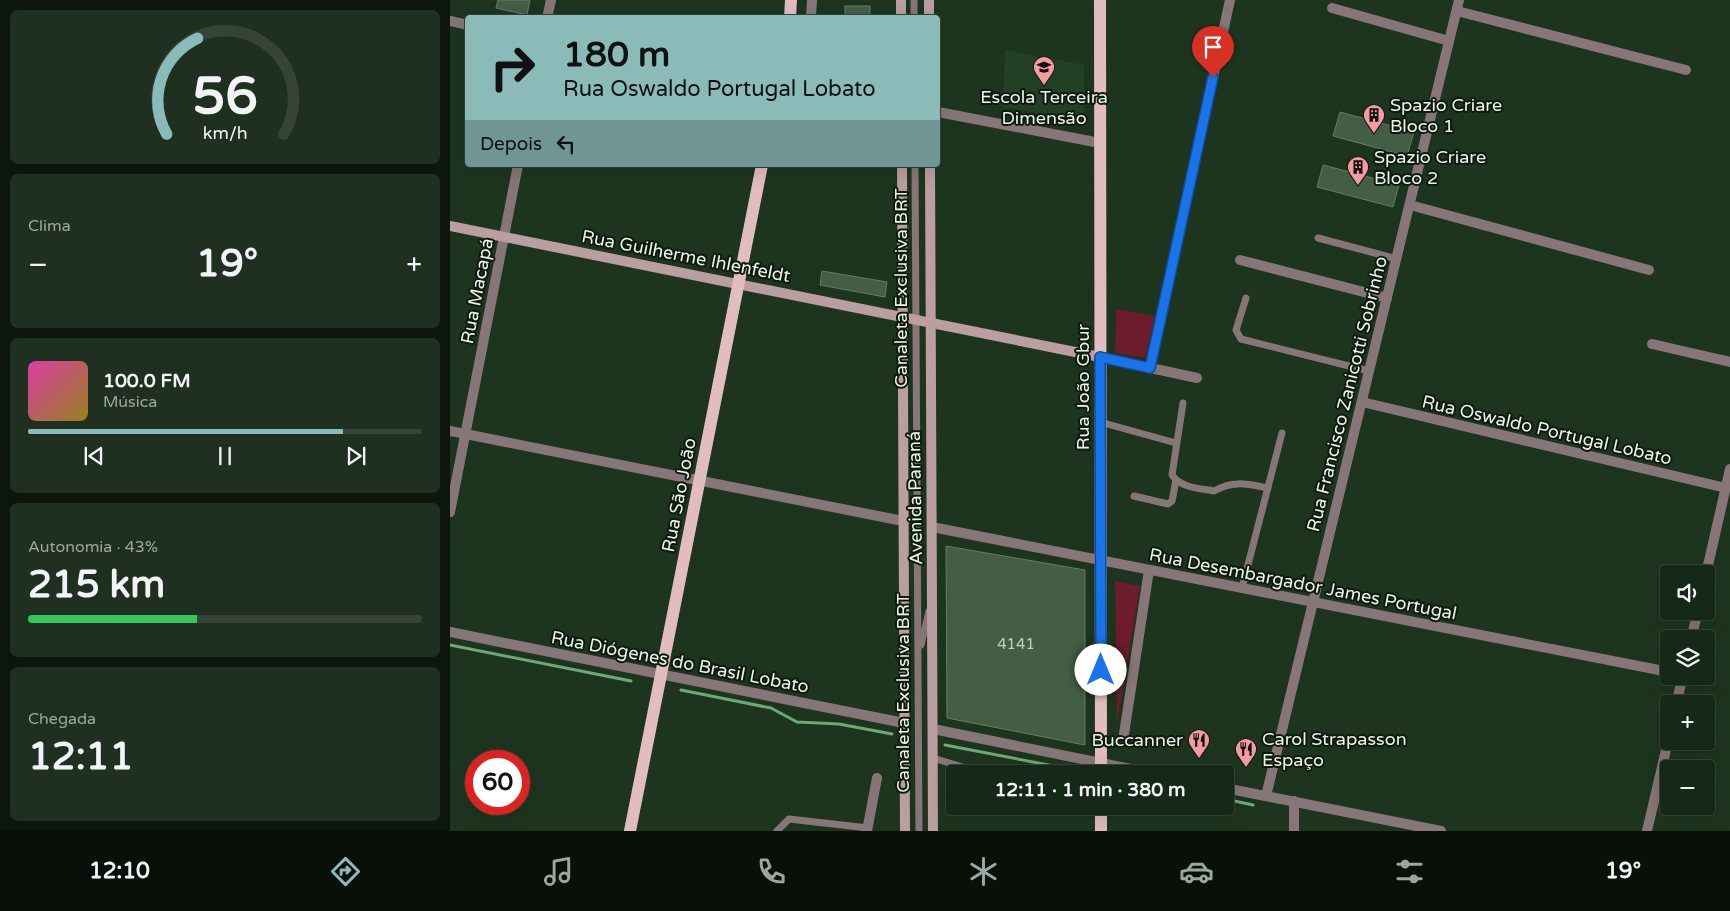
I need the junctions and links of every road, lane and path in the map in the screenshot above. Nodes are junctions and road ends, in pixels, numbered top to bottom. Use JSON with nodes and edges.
{"nodes":[{"id":1,"x":551,"y":0,"type":"edge"},
{"id":2,"x":791,"y":0,"type":"edge"},
{"id":3,"x":812,"y":0,"type":"edge"},
{"id":4,"x":901,"y":0,"type":"edge"},
{"id":5,"x":914,"y":0,"type":"edge"},
{"id":6,"x":929,"y":0,"type":"edge"},
{"id":7,"x":1100,"y":0,"type":"edge"},
{"id":8,"x":1230,"y":0,"type":"edge"},
{"id":9,"x":1459,"y":0,"type":"edge"},
{"id":10,"x":1332,"y":8,"type":"dead end"},
{"id":11,"x":1457,"y":11,"type":"junction"},
{"id":12,"x":548,"y":15,"type":"edge"},
{"id":13,"x":790,"y":15,"type":"edge"},
{"id":14,"x":811,"y":15,"type":"edge"},
{"id":15,"x":901,"y":15,"type":"edge"},
{"id":16,"x":914,"y":15,"type":"edge"},
{"id":17,"x":929,"y":15,"type":"edge"},
{"id":18,"x":450,"y":22,"type":"edge"},
{"id":19,"x":465,"y":24,"type":"edge"},
{"id":20,"x":1449,"y":41,"type":"junction"},
{"id":21,"x":1686,"y":70,"type":"dead end"},
{"id":22,"x":940,"y":112,"type":"edge"},
{"id":23,"x":1100,"y":143,"type":"junction"},
{"id":24,"x":518,"y":167,"type":"edge"},
{"id":25,"x":762,"y":167,"type":"edge"},
{"id":26,"x":902,"y":167,"type":"edge"},
{"id":27,"x":915,"y":167,"type":"edge"},
{"id":28,"x":930,"y":167,"type":"edge"},
{"id":29,"x":1410,"y":205,"type":"junction"},
{"id":30,"x":450,"y":226,"type":"edge"},
{"id":31,"x":504,"y":237,"type":"junction"},
{"id":32,"x":1318,"y":238,"type":"dead end"},
{"id":33,"x":1397,"y":259,"type":"junction"},
{"id":34,"x":1240,"y":260,"type":"dead end"},
{"id":35,"x":1649,"y":270,"type":"dead end"},
{"id":36,"x":739,"y":283,"type":"junction"},
{"id":37,"x":1246,"y":298,"type":"dead end"},
{"id":38,"x":1387,"y":298,"type":"junction"},
{"id":39,"x":902,"y":317,"type":"junction"},
{"id":40,"x":916,"y":320,"type":"junction"},
{"id":41,"x":930,"y":323,"type":"junction"},
{"id":42,"x":1652,"y":344,"type":"dead end"},
{"id":43,"x":1100,"y":357,"type":"junction"},
{"id":44,"x":1730,"y":362,"type":"edge"},
{"id":45,"x":1150,"y":368,"type":"junction"},
{"id":46,"x":1370,"y":371,"type":"junction"},
{"id":47,"x":1197,"y":378,"type":"dead end"},
{"id":48,"x":1362,"y":402,"type":"junction"},
{"id":49,"x":1183,"y":403,"type":"dead end"},
{"id":50,"x":1100,"y":422,"type":"junction"},
{"id":51,"x":450,"y":431,"type":"edge"},
{"id":52,"x":1282,"y":433,"type":"dead end"},
{"id":53,"x":465,"y":434,"type":"junction"},
{"id":54,"x":1176,"y":443,"type":"junction"},
{"id":55,"x":1730,"y":469,"type":"edge"},
{"id":56,"x":700,"y":480,"type":"junction"},
{"id":57,"x":1176,"y":480,"type":"junction"},
{"id":58,"x":1268,"y":488,"type":"junction"},
{"id":59,"x":1726,"y":488,"type":"junction"},
{"id":60,"x":1134,"y":496,"type":"dead end"},
{"id":61,"x":450,"y":512,"type":"edge"},
{"id":62,"x":903,"y":521,"type":"junction"},
{"id":63,"x":932,"y":527,"type":"junction"},
{"id":64,"x":1101,"y":560,"type":"junction"},
{"id":65,"x":1708,"y":565,"type":"edge"},
{"id":66,"x":1149,"y":570,"type":"junction"},
{"id":67,"x":1242,"y":588,"type":"junction"},
{"id":68,"x":932,"y":598,"type":"junction"},
{"id":69,"x":1314,"y":602,"type":"junction"},
{"id":70,"x":450,"y":632,"type":"edge"},
{"id":71,"x":918,"y":655,"type":"junction"},
{"id":72,"x":1660,"y":670,"type":"edge"},
{"id":73,"x":661,"y":674,"type":"junction"},
{"id":74,"x":904,"y":723,"type":"junction"},
{"id":75,"x":933,"y":729,"type":"junction"},
{"id":76,"x":1124,"y":734,"type":"dead end"},
{"id":77,"x":1666,"y":750,"type":"edge"},
{"id":78,"x":933,"y":758,"type":"junction"},
{"id":79,"x":956,"y":765,"type":"edge"},
{"id":80,"x":1088,"y":765,"type":"edge"},
{"id":81,"x":1101,"y":765,"type":"edge"},
{"id":82,"x":877,"y":778,"type":"dead end"},
{"id":83,"x":1234,"y":790,"type":"edge"},
{"id":84,"x":1266,"y":796,"type":"junction"},
{"id":85,"x":1294,"y":801,"type":"junction"},
{"id":86,"x":1101,"y":815,"type":"edge"},
{"id":87,"x":1416,"y":828,"type":"edge"},
{"id":88,"x":867,"y":829,"type":"edge"},
{"id":89,"x":630,"y":831,"type":"edge"},
{"id":90,"x":778,"y":831,"type":"edge"},
{"id":91,"x":905,"y":831,"type":"edge"},
{"id":92,"x":919,"y":831,"type":"edge"},
{"id":93,"x":933,"y":831,"type":"edge"},
{"id":94,"x":1101,"y":831,"type":"edge"},
{"id":95,"x":1294,"y":831,"type":"edge"},
{"id":96,"x":1441,"y":831,"type":"edge"},
{"id":97,"x":1647,"y":831,"type":"edge"}],
"edges":[{"from":1,"to":12,"type":"street"},
{"from":2,"to":13,"type":"main road"},
{"from":3,"to":14,"type":"street"},
{"from":4,"to":15,"type":"street"},
{"from":5,"to":16,"type":"lane"},
{"from":6,"to":17,"type":"street"},
{"from":7,"to":23,"type":"main road","name":"Rua João Gbur"},
{"from":8,"to":45,"type":"street"},
{"from":9,"to":11,"type":"street","name":"Rua Francisco Zanicotti Sobrinho"},
{"from":10,"to":20,"type":"street"},
{"from":11,"to":20,"type":"street","name":"Rua Francisco Zanicotti Sobrinho"},
{"from":11,"to":21,"type":"street"},
{"from":18,"to":19,"type":"street"},
{"from":20,"to":29,"type":"street","name":"Rua Francisco Zanicotti Sobrinho"},
{"from":22,"to":23,"type":"street"},
{"from":23,"to":43,"type":"main road","name":"Rua João Gbur"},
{"from":24,"to":31,"type":"street","name":"Rua Macapá"},
{"from":25,"to":36,"type":"main road","name":"Rua São João"},
{"from":26,"to":39,"type":"street","name":"Avenida Paraná"},
{"from":27,"to":40,"type":"lane","name":"Canaleta Exclusiva BRT"},
{"from":28,"to":41,"type":"street","name":"Avenida Paraná"},
{"from":29,"to":33,"type":"street","name":"Rua Francisco Zanicotti Sobrinho"},
{"from":29,"to":35,"type":"street"},
{"from":30,"to":31,"type":"street","name":"Rua Guilherme Ihlenfeldt"},
{"from":31,"to":36,"type":"street","name":"Rua Guilherme Ihlenfeldt"},
{"from":31,"to":53,"type":"street","name":"Rua Macapá"},
{"from":32,"to":33,"type":"lane"},
{"from":33,"to":38,"type":"street","name":"Rua Francisco Zanicotti Sobrinho"},
{"from":34,"to":38,"type":"street"},
{"from":36,"to":39,"type":"street","name":"Rua Guilherme Ihlenfeldt"},
{"from":36,"to":56,"type":"main road","name":"Rua São João"},
{"from":37,"to":46,"type":"lane"},
{"from":38,"to":46,"type":"street","name":"Rua Francisco Zanicotti Sobrinho"},
{"from":39,"to":40,"type":"street","name":"Rua Guilherme Ihlenfeldt"},
{"from":39,"to":62,"type":"street","name":"Avenida Paraná"},
{"from":40,"to":41,"type":"street"},
{"from":40,"to":71,"type":"lane","name":"Canaleta Exclusiva BRT"},
{"from":41,"to":43,"type":"street"},
{"from":41,"to":63,"type":"street","name":"Avenida Paraná"},
{"from":42,"to":44,"type":"street"},
{"from":43,"to":45,"type":"street"},
{"from":43,"to":50,"type":"main road","name":"Rua João Gbur"},
{"from":45,"to":47,"type":"street"},
{"from":46,"to":48,"type":"street","name":"Rua Francisco Zanicotti Sobrinho"},
{"from":48,"to":59,"type":"street","name":"Rua Oswaldo Portugal Lobato"},
{"from":48,"to":69,"type":"street","name":"Rua Francisco Zanicotti Sobrinho"},
{"from":49,"to":54,"type":"lane"},
{"from":50,"to":54,"type":"lane"},
{"from":50,"to":64,"type":"main road","name":"Rua João Gbur"},
{"from":51,"to":53,"type":"street"},
{"from":52,"to":58,"type":"lane"},
{"from":53,"to":56,"type":"street"},
{"from":53,"to":61,"type":"street","name":"Rua Macapá"},
{"from":54,"to":57,"type":"lane"},
{"from":55,"to":59,"type":"street"},
{"from":56,"to":62,"type":"street"},
{"from":56,"to":73,"type":"main road","name":"Rua São João"},
{"from":57,"to":58,"type":"lane"},
{"from":57,"to":60,"type":"lane"},
{"from":58,"to":67,"type":"lane"},
{"from":59,"to":65,"type":"street"},
{"from":62,"to":74,"type":"street","name":"Avenida Paraná"},
{"from":63,"to":64,"type":"street","name":"Rua Desembargador James Portugal"},
{"from":63,"to":68,"type":"street","name":"Avenida Paraná"},
{"from":64,"to":66,"type":"street","name":"Rua Desembargador James Portugal"},
{"from":64,"to":81,"type":"main road","name":"Rua João Gbur"},
{"from":66,"to":67,"type":"street","name":"Rua Desembargador James Portugal"},
{"from":66,"to":76,"type":"street"},
{"from":67,"to":69,"type":"street","name":"Rua Desembargador James Portugal"},
{"from":68,"to":71,"type":"lane"},
{"from":68,"to":75,"type":"street","name":"Avenida Paraná"},
{"from":69,"to":72,"type":"street","name":"Rua Desembargador James Portugal"},
{"from":69,"to":84,"type":"street","name":"Rua Francisco Zanicotti Sobrinho"},
{"from":70,"to":73,"type":"street","name":"Rua Diógenes do Brasil Lobato"},
{"from":71,"to":92,"type":"lane","name":"Canaleta Exclusiva BRT"},
{"from":73,"to":74,"type":"street","name":"Rua Diógenes do Brasil Lobato"},
{"from":73,"to":89,"type":"main road","name":"Rua São João"},
{"from":74,"to":91,"type":"street","name":"Avenida Paraná"},
{"from":75,"to":78,"type":"street","name":"Avenida Paraná"},
{"from":75,"to":80,"type":"street"},
{"from":77,"to":97,"type":"street"},
{"from":78,"to":79,"type":"lane"},
{"from":78,"to":93,"type":"street","name":"Avenida Paraná"},
{"from":82,"to":88,"type":"street"},
{"from":83,"to":84,"type":"street"},
{"from":84,"to":85,"type":"street"},
{"from":85,"to":87,"type":"street"},
{"from":85,"to":95,"type":"street"},
{"from":86,"to":94,"type":"main road"},
{"from":87,"to":96,"type":"street"},
{"from":88,"to":90,"type":"lane"}]}
